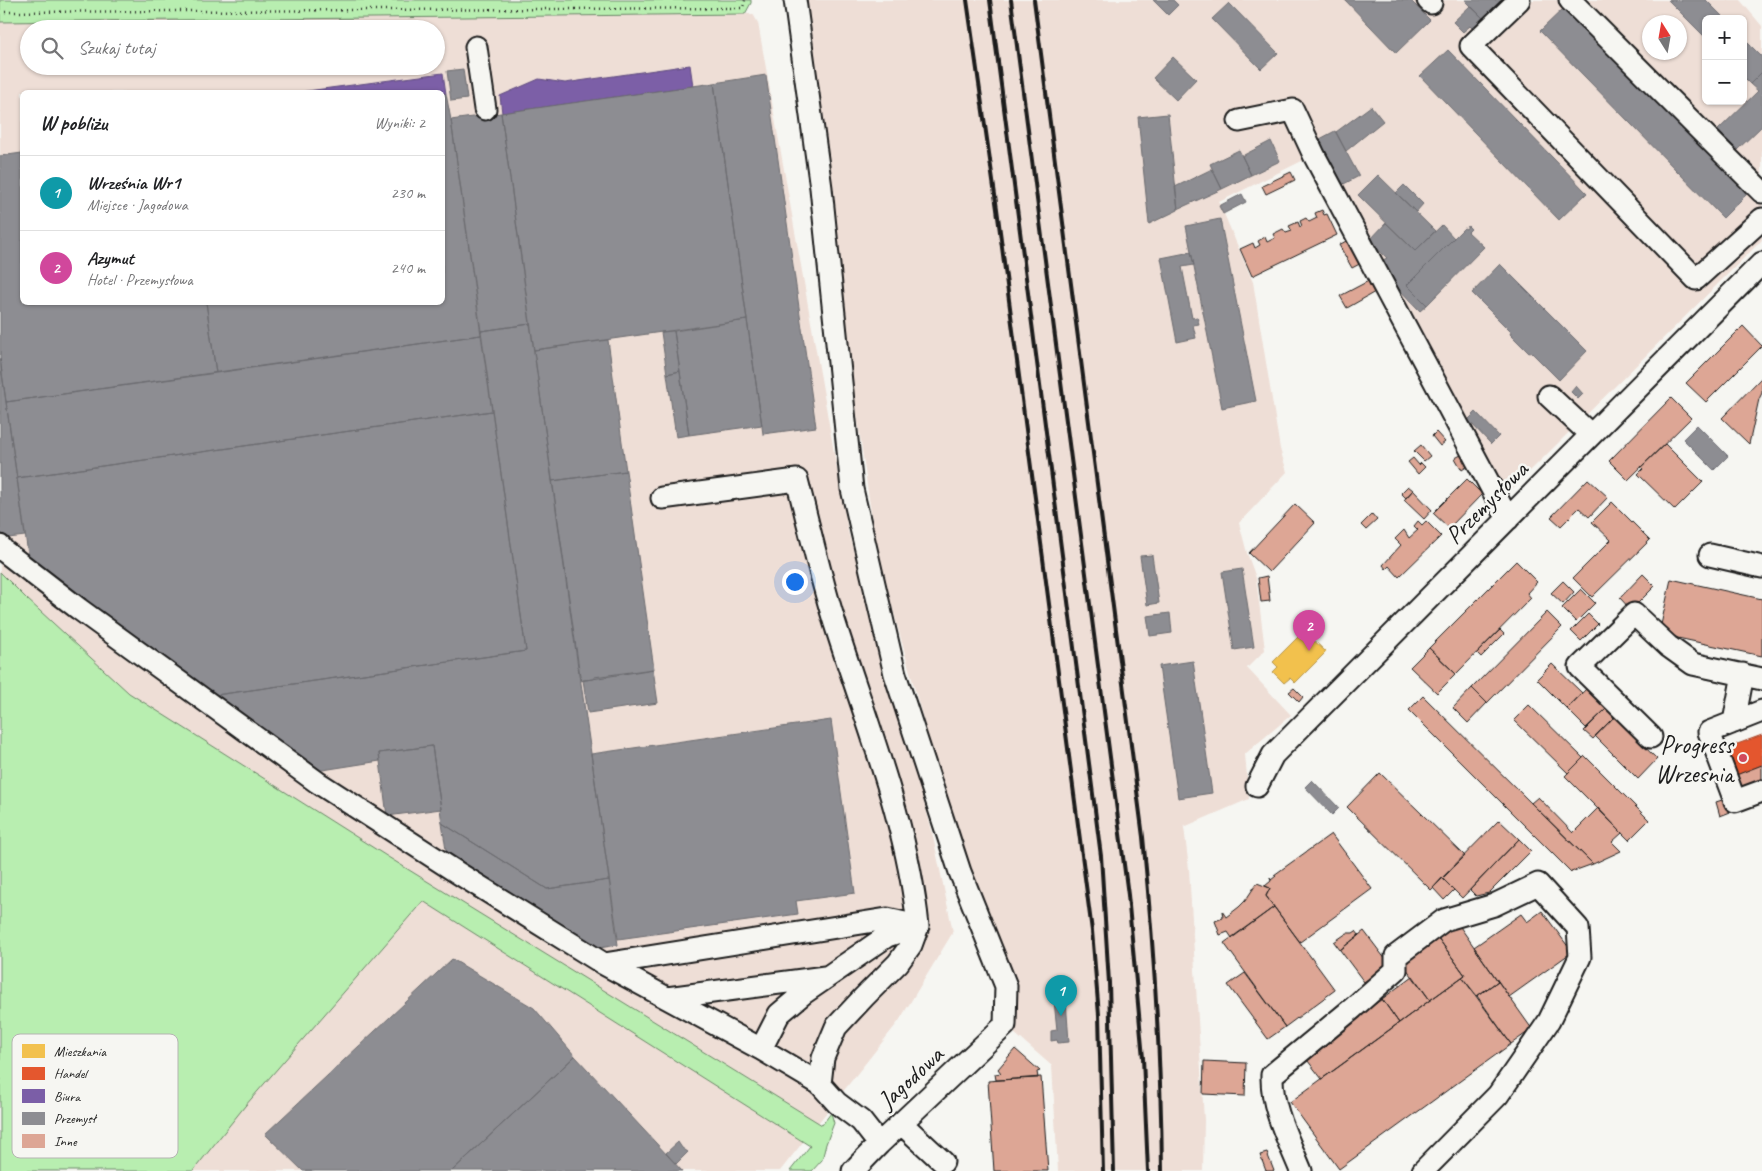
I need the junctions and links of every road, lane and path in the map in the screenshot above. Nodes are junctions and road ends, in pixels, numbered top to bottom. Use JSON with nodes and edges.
{"nodes":[{"id":1,"x":745,"y":0,"type":"edge"},
{"id":2,"x":795,"y":0,"type":"edge"},
{"id":3,"x":1519,"y":0,"type":"edge"},
{"id":4,"x":1570,"y":0,"type":"edge"},
{"id":5,"x":0,"y":12,"type":"edge"},
{"id":6,"x":476,"y":47,"type":"dead end"},
{"id":7,"x":485,"y":109,"type":"dead end"},
{"id":8,"x":1239,"y":121,"type":"dead end"},
{"id":9,"x":1762,"y":192,"type":"edge"},
{"id":10,"x":1762,"y":219,"type":"edge"},
{"id":11,"x":1762,"y":263,"type":"edge"},
{"id":12,"x":1549,"y":396,"type":"dead end"},
{"id":13,"x":1591,"y":435,"type":"junction"},
{"id":14,"x":662,"y":498,"type":"dead end"},
{"id":15,"x":1508,"y":519,"type":"junction"},
{"id":16,"x":0,"y":546,"type":"edge"},
{"id":17,"x":1710,"y":555,"type":"dead end"},
{"id":18,"x":1762,"y":567,"type":"edge"},
{"id":19,"x":1752,"y":676,"type":"edge"},
{"id":20,"x":1762,"y":711,"type":"edge"},
{"id":21,"x":1734,"y":722,"type":"junction"},
{"id":22,"x":1651,"y":737,"type":"dead end"},
{"id":23,"x":1257,"y":786,"type":"dead end"},
{"id":24,"x":1762,"y":791,"type":"edge"},
{"id":25,"x":918,"y":926,"type":"junction"},
{"id":26,"x":604,"y":964,"type":"junction"},
{"id":27,"x":830,"y":976,"type":"junction"},
{"id":28,"x":667,"y":998,"type":"junction"},
{"id":29,"x":761,"y":1049,"type":"junction"},
{"id":30,"x":820,"y":1084,"type":"junction"},
{"id":31,"x":901,"y":1123,"type":"junction"},
{"id":32,"x":879,"y":1144,"type":"junction"},
{"id":33,"x":943,"y":1162,"type":"dead end"},
{"id":34,"x":853,"y":1171,"type":"edge"},
{"id":35,"x":1301,"y":1171,"type":"edge"},
{"id":36,"x":1423,"y":1171,"type":"edge"}],
"edges":[{"from":1,"to":5,"type":"path"},
{"from":2,"to":31,"type":"street","name":"Jagodowa"},
{"from":3,"to":10,"type":"street"},
{"from":4,"to":9,"type":"street"},
{"from":6,"to":7,"type":"street"},
{"from":8,"to":15,"type":"street"},
{"from":11,"to":13,"type":"street","name":"Przemysłowa"},
{"from":12,"to":13,"type":"street"},
{"from":13,"to":15,"type":"street","name":"Przemysłowa"},
{"from":14,"to":25,"type":"street"},
{"from":15,"to":23,"type":"street","name":"Przemysłowa"},
{"from":16,"to":26,"type":"street"},
{"from":17,"to":18,"type":"street"},
{"from":19,"to":21,"type":"street"},
{"from":19,"to":22,"type":"street"},
{"from":20,"to":21,"type":"street"},
{"from":21,"to":24,"type":"street"},
{"from":25,"to":26,"type":"street"},
{"from":25,"to":27,"type":"street"},
{"from":25,"to":30,"type":"street"},
{"from":26,"to":28,"type":"street"},
{"from":27,"to":28,"type":"street"},
{"from":27,"to":29,"type":"street"},
{"from":28,"to":29,"type":"street"},
{"from":29,"to":30,"type":"street"},
{"from":30,"to":32,"type":"street"},
{"from":31,"to":32,"type":"street","name":"Jagodowa"},
{"from":31,"to":33,"type":"street"},
{"from":32,"to":34,"type":"street","name":"Jagodowa"},
{"from":35,"to":36,"type":"street"}]}
